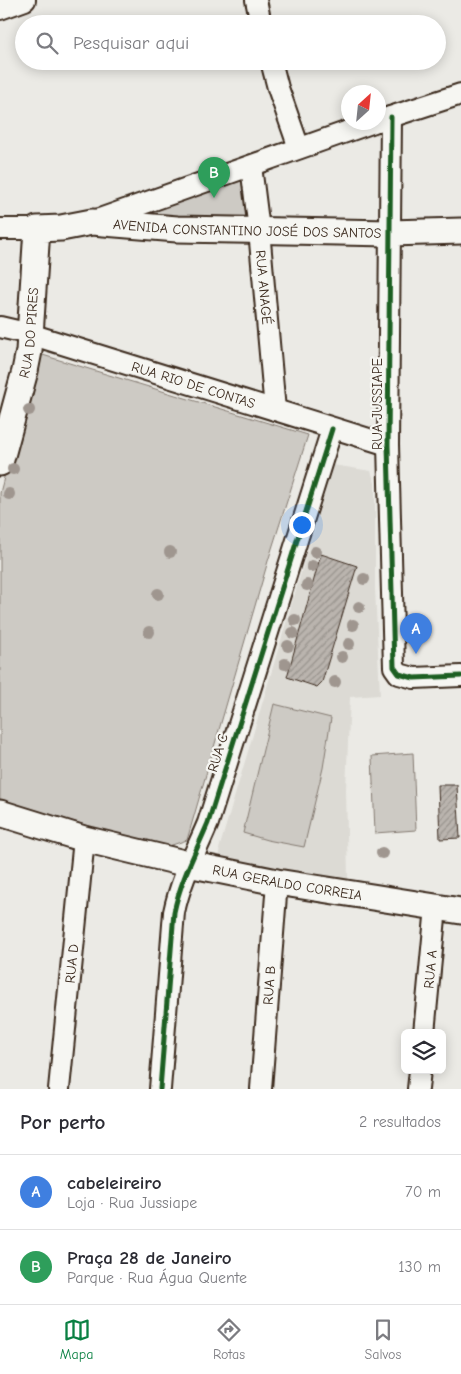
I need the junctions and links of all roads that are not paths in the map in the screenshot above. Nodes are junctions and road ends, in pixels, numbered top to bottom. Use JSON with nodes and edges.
{"nodes":[{"id":1,"x":25,"y":0,"type":"edge"},
{"id":2,"x":256,"y":0,"type":"edge"},
{"id":3,"x":0,"y":9,"type":"edge"},
{"id":4,"x":260,"y":15,"type":"edge"},
{"id":5,"x":273,"y":70,"type":"edge"},
{"id":6,"x":461,"y":94,"type":"edge"},
{"id":7,"x":386,"y":118,"type":"edge"},
{"id":8,"x":352,"y":130,"type":"edge"},
{"id":9,"x":382,"y":130,"type":"edge"},
{"id":10,"x":299,"y":148,"type":"junction"},
{"id":11,"x":251,"y":166,"type":"junction"},
{"id":12,"x":92,"y":222,"type":"junction"},
{"id":13,"x":0,"y":228,"type":"edge"},
{"id":14,"x":49,"y":228,"type":"junction"},
{"id":15,"x":259,"y":230,"type":"junction"},
{"id":16,"x":461,"y":231,"type":"edge"},
{"id":17,"x":390,"y":232,"type":"junction"},
{"id":18,"x":0,"y":327,"type":"edge"},
{"id":19,"x":30,"y":334,"type":"junction"},
{"id":20,"x":275,"y":410,"type":"junction"},
{"id":21,"x":332,"y":429,"type":"junction"},
{"id":22,"x":388,"y":445,"type":"junction"},
{"id":23,"x":0,"y":463,"type":"edge"},
{"id":24,"x":461,"y":676,"type":"edge"},
{"id":25,"x":0,"y":813,"type":"edge"},
{"id":26,"x":84,"y":838,"type":"junction"},
{"id":27,"x":188,"y":864,"type":"junction"},
{"id":28,"x":277,"y":882,"type":"junction"},
{"id":29,"x":436,"y":907,"type":"junction"},
{"id":30,"x":461,"y":911,"type":"edge"},
{"id":31,"x":424,"y":1029,"type":"edge"},
{"id":32,"x":420,"y":1074,"type":"edge"},
{"id":33,"x":59,"y":1089,"type":"edge"},
{"id":34,"x":160,"y":1089,"type":"edge"},
{"id":35,"x":261,"y":1089,"type":"edge"},
{"id":36,"x":418,"y":1089,"type":"edge"}],
"edges":[{"from":1,"to":3,"type":"street"},
{"from":2,"to":4,"type":"street"},
{"from":5,"to":10,"type":"street"},
{"from":6,"to":7,"type":"street"},
{"from":8,"to":10,"type":"street"},
{"from":9,"to":17,"type":"street","name":"RUA JUSSIAPE"},
{"from":10,"to":11,"type":"street"},
{"from":11,"to":12,"type":"street"},
{"from":11,"to":15,"type":"street","name":"RUA ANAGÉ"},
{"from":12,"to":14,"type":"street","name":"AVENIDA CONSTANTINO JOSÉ DOS SANTOS"},
{"from":12,"to":15,"type":"street","name":"AVENIDA CONSTANTINO JOSÉ DOS SANTOS"},
{"from":13,"to":14,"type":"street"},
{"from":14,"to":19,"type":"street","name":"RUA DO PIRES"},
{"from":15,"to":17,"type":"street","name":"AVENIDA CONSTANTINO JOSÉ DOS SANTOS"},
{"from":15,"to":20,"type":"street","name":"RUA ANAGÉ"},
{"from":16,"to":17,"type":"street","name":"AVENIDA CONSTANTINO JOSÉ DOS SANTOS"},
{"from":17,"to":22,"type":"street","name":"RUA JUSSIAPE"},
{"from":18,"to":19,"type":"street","name":"RUA RIO DE CONTAS"},
{"from":19,"to":20,"type":"street","name":"RUA RIO DE CONTAS"},
{"from":19,"to":23,"type":"street","name":"RUA DO PIRES"},
{"from":20,"to":21,"type":"street","name":"RUA RIO DE CONTAS"},
{"from":21,"to":22,"type":"street","name":"RUA RIO DE CONTAS"},
{"from":21,"to":27,"type":"street","name":"RUA C"},
{"from":22,"to":24,"type":"street","name":"RUA JUSSIAPE"},
{"from":25,"to":26,"type":"street","name":"RUA GERALDO CORREIA"},
{"from":26,"to":27,"type":"street","name":"RUA GERALDO CORREIA"},
{"from":26,"to":33,"type":"street","name":"RUA D"},
{"from":27,"to":28,"type":"street","name":"RUA GERALDO CORREIA"},
{"from":27,"to":34,"type":"street","name":"RUA C"},
{"from":28,"to":29,"type":"street","name":"RUA GERALDO CORREIA"},
{"from":28,"to":35,"type":"street","name":"RUA B"},
{"from":29,"to":30,"type":"street","name":"RUA GERALDO CORREIA"},
{"from":29,"to":31,"type":"street","name":"RUA A"},
{"from":32,"to":36,"type":"street"}]}
